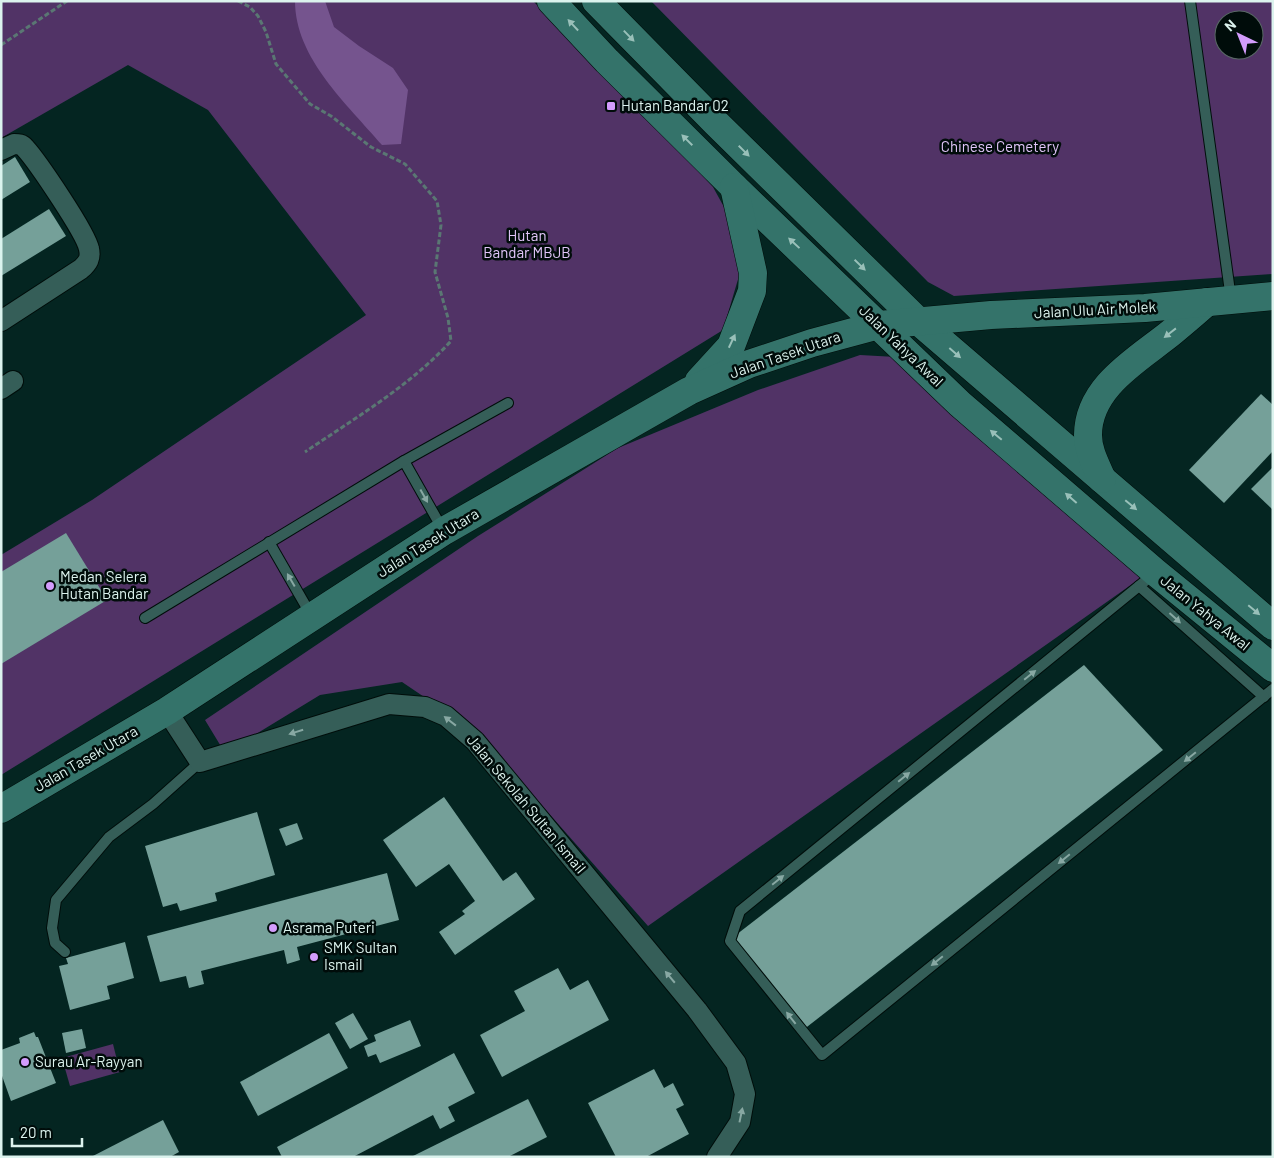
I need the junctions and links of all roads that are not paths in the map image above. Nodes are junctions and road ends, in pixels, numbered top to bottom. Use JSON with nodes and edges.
{"nodes":[{"id":1,"x":551,"y":1,"type":"edge"},
{"id":2,"x":596,"y":1,"type":"edge"},
{"id":3,"x":1190,"y":1,"type":"edge"},
{"id":4,"x":10,"y":147,"type":"edge"},
{"id":5,"x":734,"y":187,"type":"junction"},
{"id":6,"x":1273,"y":296,"type":"edge"},
{"id":7,"x":1219,"y":301,"type":"junction"},
{"id":8,"x":1,"y":321,"type":"edge"},
{"id":9,"x":918,"y":321,"type":"junction"},
{"id":10,"x":879,"y":325,"type":"junction"},
{"id":11,"x":689,"y":391,"type":"junction"},
{"id":12,"x":508,"y":403,"type":"dead end"},
{"id":13,"x":404,"y":461,"type":"junction"},
{"id":14,"x":1103,"y":481,"type":"junction"},
{"id":15,"x":444,"y":531,"type":"junction"},
{"id":16,"x":269,"y":542,"type":"junction"},
{"id":17,"x":1147,"y":579,"type":"junction"},
{"id":18,"x":145,"y":618,"type":"dead end"},
{"id":19,"x":312,"y":618,"type":"junction"},
{"id":20,"x":1273,"y":626,"type":"edge"},
{"id":21,"x":1273,"y":668,"type":"edge"},
{"id":22,"x":1273,"y":689,"type":"edge"},
{"id":23,"x":1264,"y":697,"type":"junction"},
{"id":24,"x":167,"y":712,"type":"junction"},
{"id":25,"x":200,"y":762,"type":"junction"},
{"id":26,"x":1,"y":809,"type":"edge"},
{"id":27,"x":65,"y":952,"type":"dead end"},
{"id":28,"x":717,"y":1157,"type":"edge"}],
"edges":[{"from":5,"to":1,"type":"main road","name":"Jalan Yahya Awal","one_way":true},
{"from":2,"to":9,"type":"main road","name":"Jalan Yahya Awal","one_way":true},
{"from":3,"to":7,"type":"lane"},
{"from":4,"to":8,"type":"street"},
{"from":10,"to":5,"type":"main road","name":"Jalan Yahya Awal","one_way":true},
{"from":11,"to":5,"type":"main road","one_way":true},
{"from":6,"to":7,"type":"main road","name":"Jalan Ulu Air Molek"},
{"from":7,"to":9,"type":"main road","name":"Jalan Ulu Air Molek"},
{"from":7,"to":14,"type":"main road","one_way":true},
{"from":9,"to":10,"type":"main road","name":"Jalan Ulu Air Molek"},
{"from":9,"to":14,"type":"main road","name":"Jalan Yahya Awal","one_way":true},
{"from":10,"to":11,"type":"main road","name":"Jalan Tasek Utara"},
{"from":17,"to":10,"type":"main road","name":"Jalan Yahya Awal","one_way":true},
{"from":11,"to":15,"type":"main road","name":"Jalan Tasek Utara"},
{"from":12,"to":13,"type":"lane"},
{"from":13,"to":15,"type":"lane","one_way":true},
{"from":13,"to":16,"type":"lane"},
{"from":14,"to":20,"type":"main road","name":"Jalan Yahya Awal","one_way":true},
{"from":15,"to":19,"type":"main road","name":"Jalan Tasek Utara"},
{"from":16,"to":18,"type":"lane"},
{"from":19,"to":16,"type":"lane","one_way":true},
{"from":17,"to":21,"type":"main road","name":"Jalan Yahya Awal"},
{"from":17,"to":23,"type":"lane","one_way":true},
{"from":23,"to":17,"type":"lane","one_way":true},
{"from":19,"to":24,"type":"main road","name":"Jalan Tasek Utara"},
{"from":22,"to":23,"type":"lane"},
{"from":24,"to":25,"type":"street"},
{"from":24,"to":26,"type":"main road","name":"Jalan Tasek Utara"},
{"from":25,"to":27,"type":"lane"},
{"from":28,"to":25,"type":"street","name":"Jalan Sekolah Sultan Ismail","one_way":true}]}
